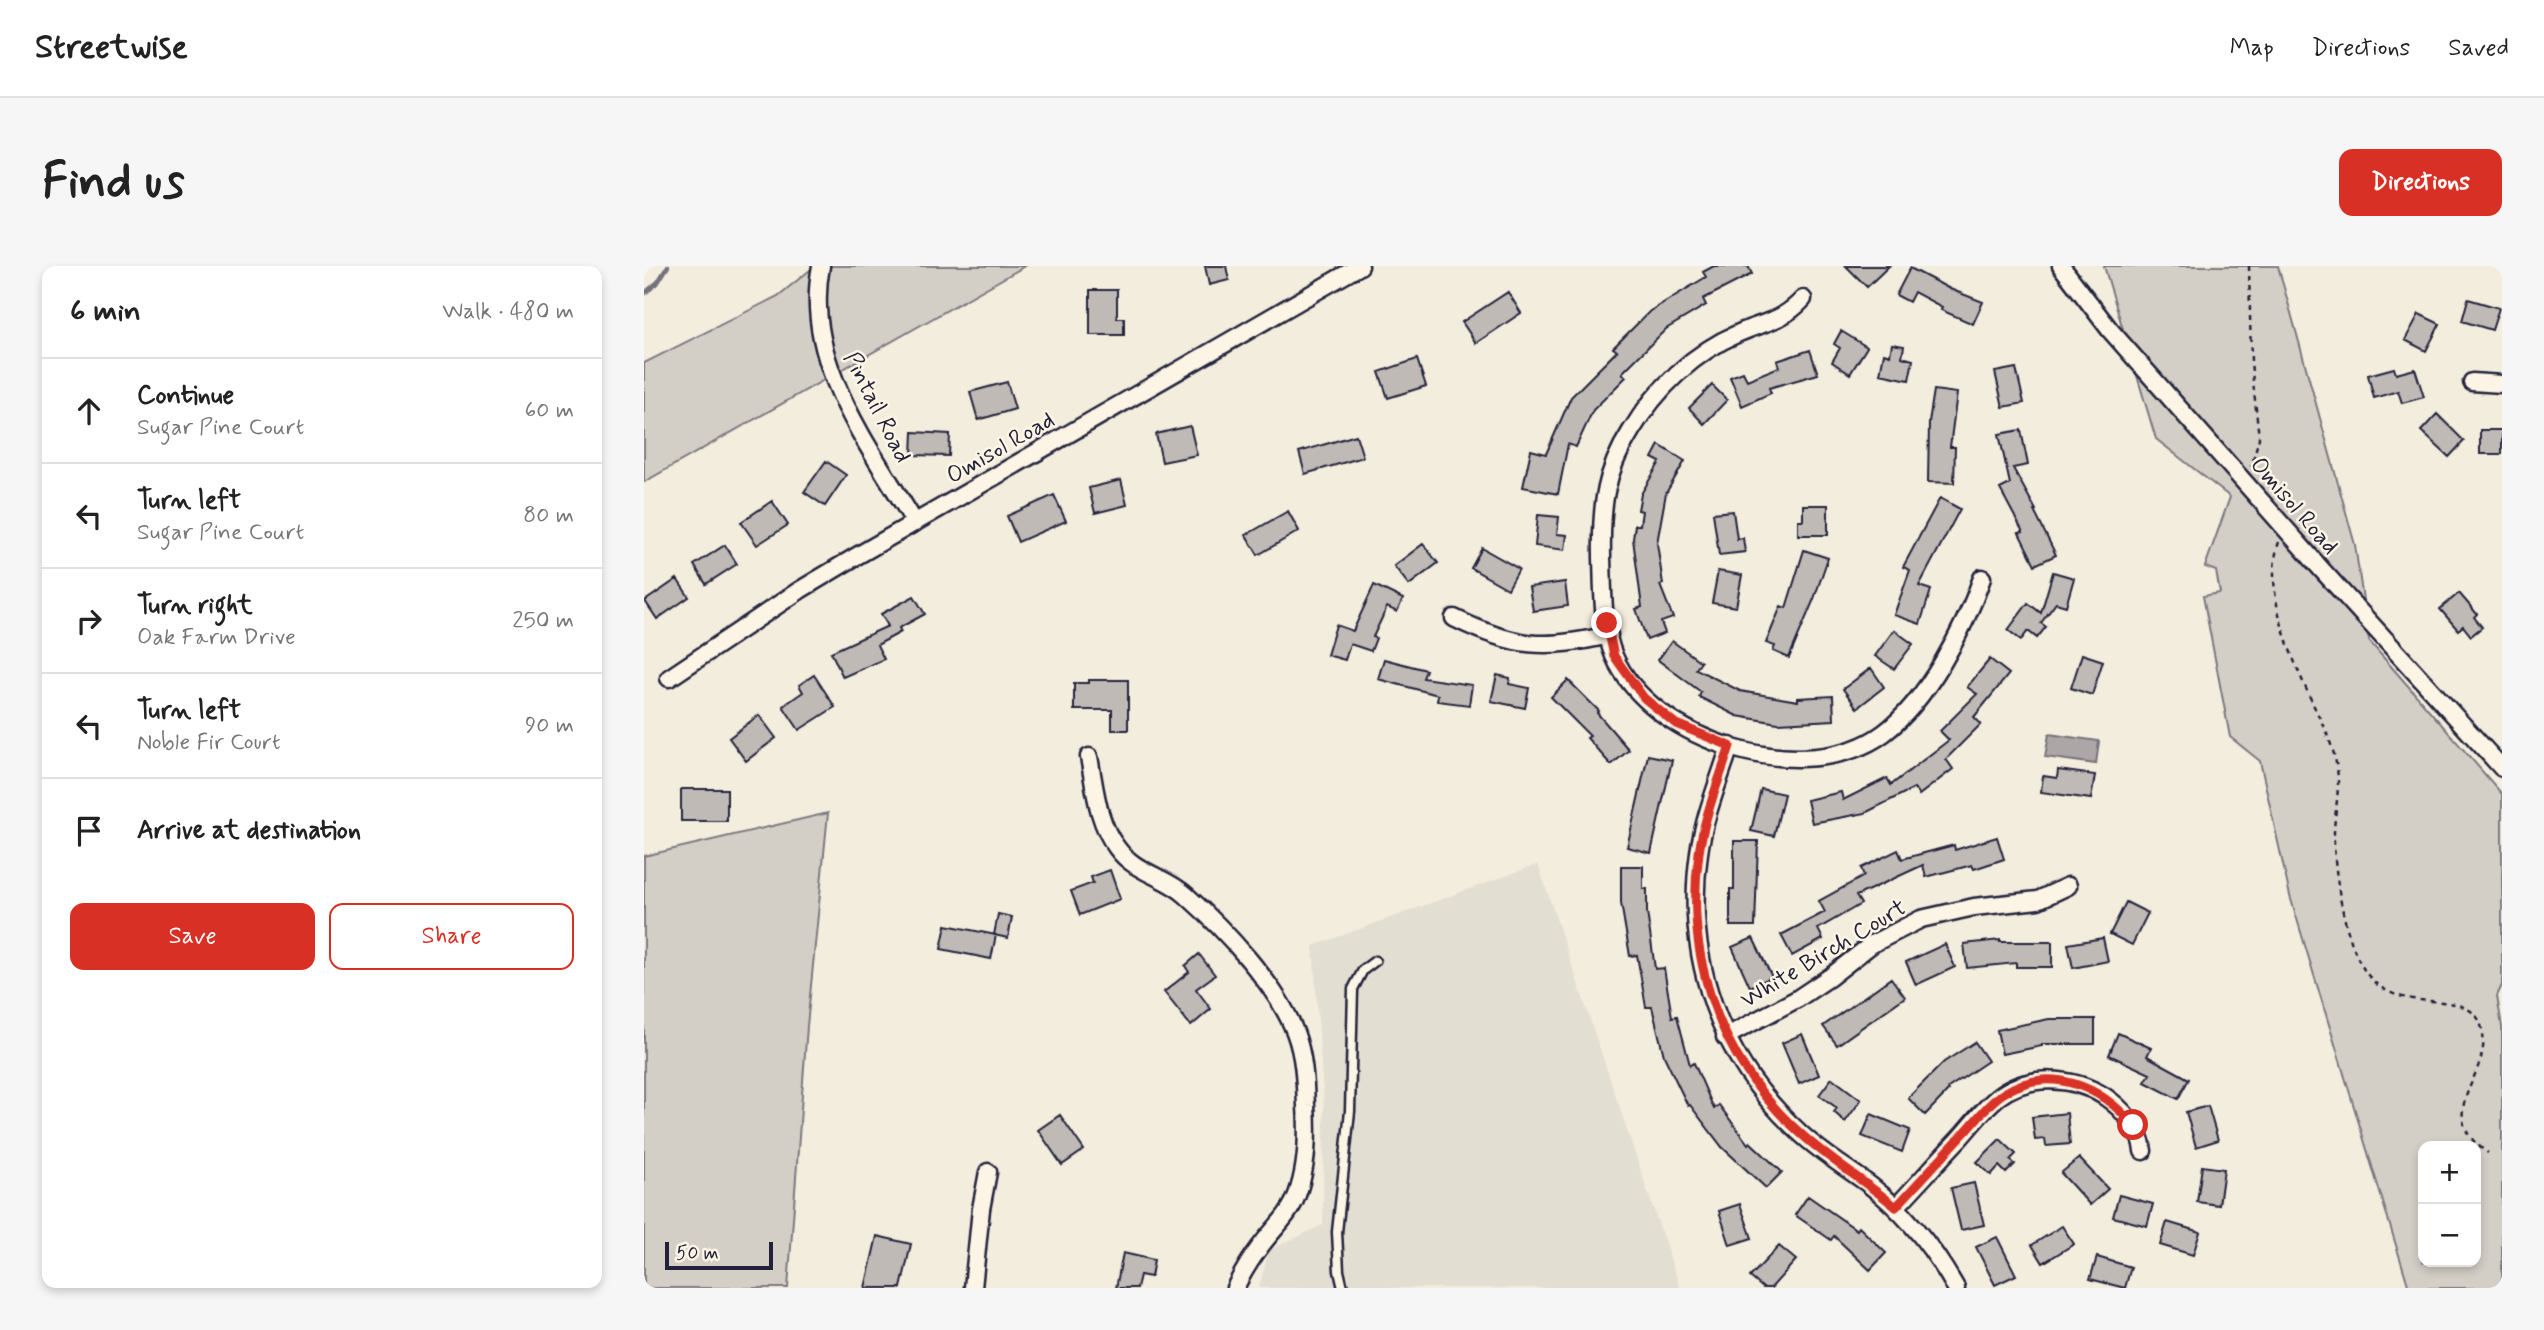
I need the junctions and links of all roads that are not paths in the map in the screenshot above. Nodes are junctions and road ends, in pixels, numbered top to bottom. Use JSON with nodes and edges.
{"nodes":[{"id":1,"x":821,"y":266,"type":"edge"},
{"id":2,"x":1360,"y":266,"type":"edge"},
{"id":3,"x":2061,"y":266,"type":"edge"},
{"id":4,"x":1803,"y":299,"type":"dead end"},
{"id":5,"x":2472,"y":382,"type":"dead end"},
{"id":6,"x":2502,"y":384,"type":"edge"},
{"id":7,"x":915,"y":523,"type":"junction"},
{"id":8,"x":1982,"y":579,"type":"dead end"},
{"id":9,"x":1454,"y":618,"type":"dead end"},
{"id":10,"x":1609,"y":635,"type":"junction"},
{"id":11,"x":669,"y":678,"type":"dead end"},
{"id":12,"x":1730,"y":746,"type":"junction"},
{"id":13,"x":1089,"y":757,"type":"dead end"},
{"id":14,"x":2502,"y":768,"type":"edge"},
{"id":15,"x":2068,"y":886,"type":"dead end"},
{"id":16,"x":1376,"y":961,"type":"dead end"},
{"id":17,"x":1725,"y":1037,"type":"junction"},
{"id":18,"x":2143,"y":1151,"type":"dead end"},
{"id":19,"x":988,"y":1172,"type":"dead end"},
{"id":20,"x":1896,"y":1207,"type":"junction"},
{"id":21,"x":973,"y":1288,"type":"edge"},
{"id":22,"x":1235,"y":1288,"type":"edge"},
{"id":23,"x":1343,"y":1288,"type":"edge"},
{"id":24,"x":1956,"y":1288,"type":"edge"}],
"edges":[{"from":1,"to":7,"type":"street","name":"Pintail Road"},
{"from":2,"to":7,"type":"street","name":"Omisol Road"},
{"from":3,"to":14,"type":"street","name":"Omisol Road"},
{"from":4,"to":10,"type":"street"},
{"from":5,"to":6,"type":"street"},
{"from":7,"to":11,"type":"street","name":"Omisol Road"},
{"from":8,"to":12,"type":"street"},
{"from":9,"to":10,"type":"street"},
{"from":10,"to":12,"type":"street"},
{"from":12,"to":17,"type":"street"},
{"from":13,"to":22,"type":"street"},
{"from":15,"to":17,"type":"street","name":"White Birch Court"},
{"from":16,"to":23,"type":"lane"},
{"from":17,"to":20,"type":"street"},
{"from":18,"to":20,"type":"street"},
{"from":19,"to":21,"type":"street"},
{"from":20,"to":24,"type":"street"}]}
